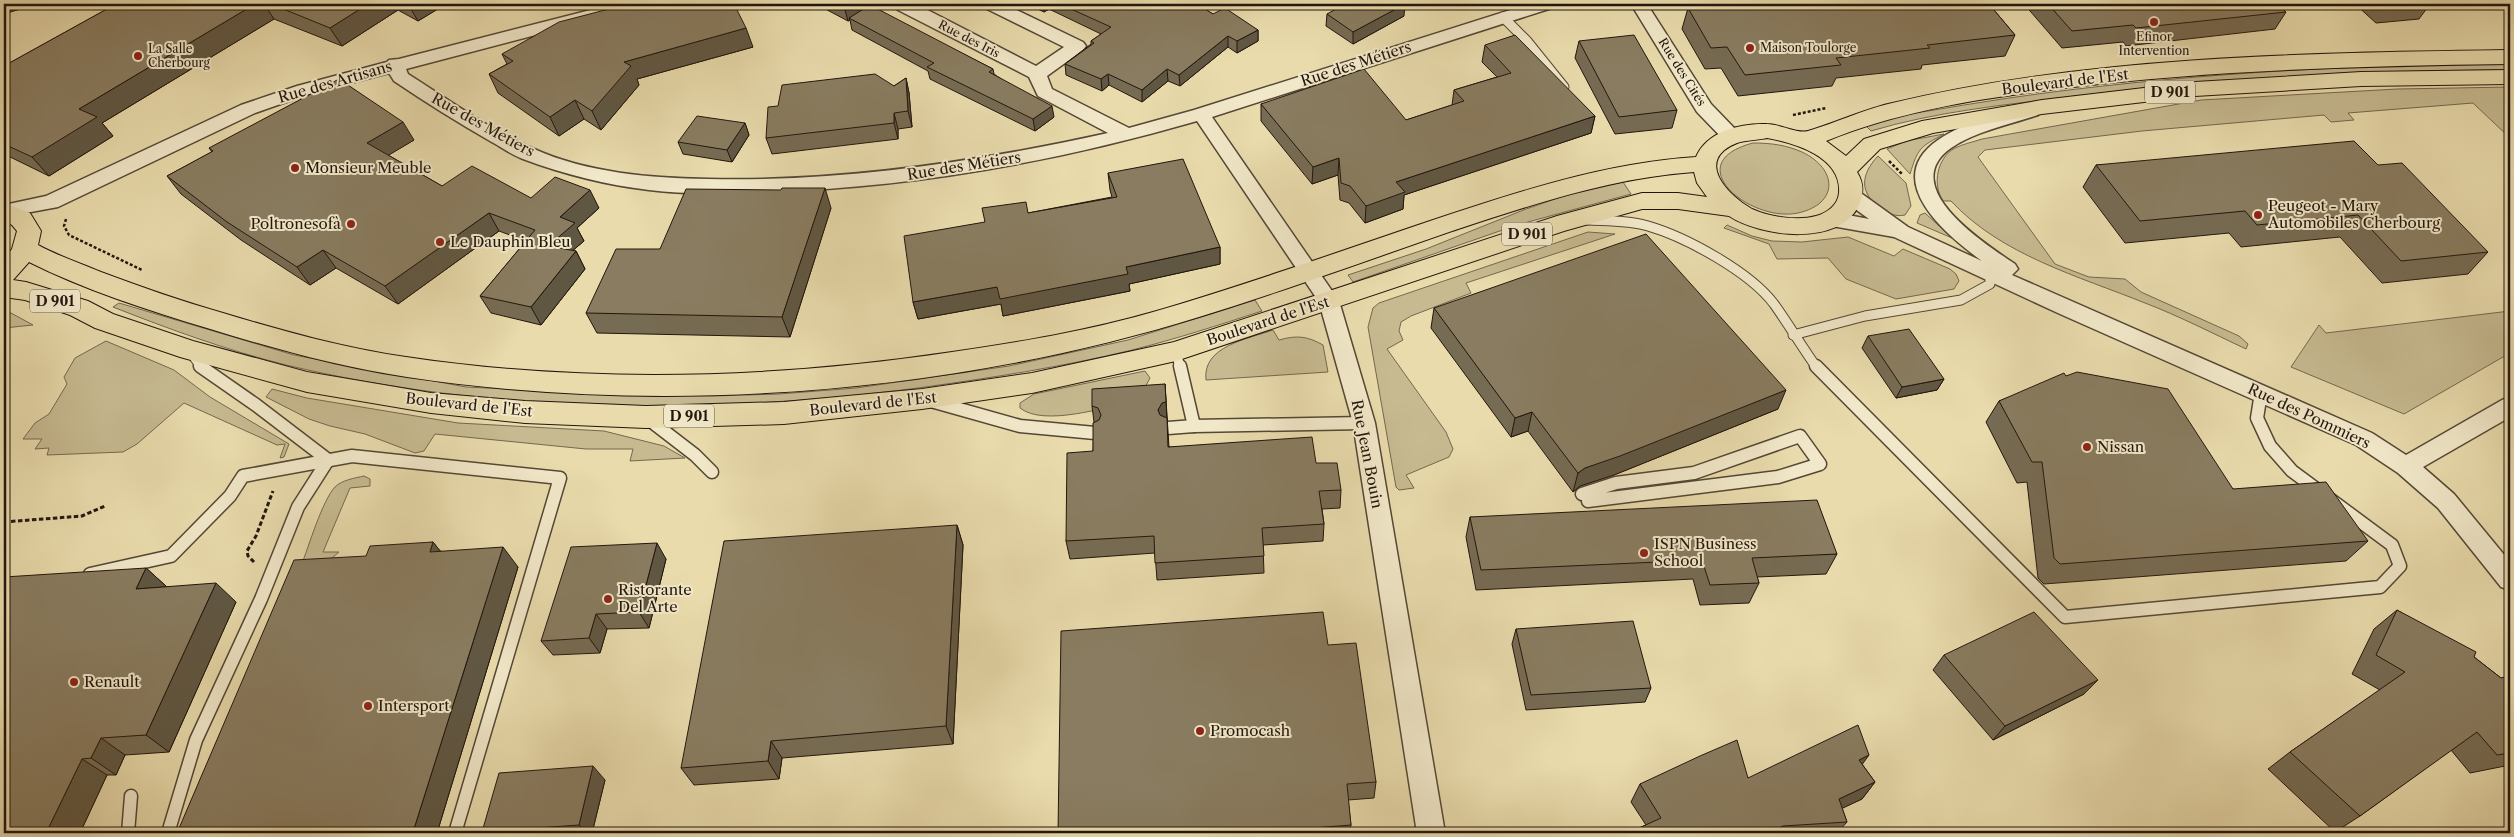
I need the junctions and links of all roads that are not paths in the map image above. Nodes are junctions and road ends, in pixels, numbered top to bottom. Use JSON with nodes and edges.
{"nodes":[{"id":1,"x":633,"y":4,"type":"edge"},
{"id":2,"x":908,"y":4,"type":"edge"},
{"id":3,"x":992,"y":4,"type":"edge"},
{"id":4,"x":1483,"y":4,"type":"edge"},
{"id":5,"x":1546,"y":4,"type":"edge"},
{"id":6,"x":1639,"y":4,"type":"edge"},
{"id":7,"x":1503,"y":17,"type":"junction"},
{"id":8,"x":2510,"y":57,"type":"edge"},
{"id":9,"x":395,"y":64,"type":"junction"},
{"id":10,"x":1037,"y":74,"type":"junction"},
{"id":11,"x":2510,"y":77,"type":"edge"},
{"id":12,"x":1569,"y":93,"type":"edge"},
{"id":13,"x":2042,"y":108,"type":"junction"},
{"id":14,"x":1202,"y":114,"type":"junction"},
{"id":15,"x":1127,"y":135,"type":"junction"},
{"id":16,"x":1731,"y":136,"type":"junction"},
{"id":17,"x":1805,"y":140,"type":"junction"},
{"id":18,"x":1704,"y":164,"type":"junction"},
{"id":19,"x":1845,"y":170,"type":"junction"},
{"id":20,"x":1851,"y":196,"type":"junction"},
{"id":21,"x":51,"y":202,"type":"junction"},
{"id":22,"x":1730,"y":208,"type":"junction"},
{"id":23,"x":5,"y":211,"type":"edge"},
{"id":24,"x":1832,"y":218,"type":"junction"},
{"id":25,"x":1575,"y":219,"type":"junction"},
{"id":26,"x":1901,"y":232,"type":"junction"},
{"id":27,"x":27,"y":239,"type":"junction"},
{"id":28,"x":1310,"y":270,"type":"junction"},
{"id":29,"x":1990,"y":273,"type":"junction"},
{"id":30,"x":4,"y":274,"type":"edge"},
{"id":31,"x":4,"y":288,"type":"edge"},
{"id":32,"x":1329,"y":301,"type":"junction"},
{"id":33,"x":2068,"y":309,"type":"junction"},
{"id":34,"x":1793,"y":335,"type":"junction"},
{"id":35,"x":189,"y":350,"type":"junction"},
{"id":36,"x":1176,"y":351,"type":"junction"},
{"id":37,"x":2261,"y":393,"type":"junction"},
{"id":38,"x":922,"y":399,"type":"junction"},
{"id":39,"x":2510,"y":406,"type":"edge"},
{"id":40,"x":646,"y":417,"type":"junction"},
{"id":41,"x":1364,"y":423,"type":"junction"},
{"id":42,"x":1194,"y":426,"type":"junction"},
{"id":43,"x":1168,"y":428,"type":"edge"},
{"id":44,"x":1095,"y":433,"type":"edge"},
{"id":45,"x":328,"y":460,"type":"junction"},
{"id":46,"x":2406,"y":466,"type":"junction"},
{"id":47,"x":712,"y":472,"type":"dead end"},
{"id":48,"x":1585,"y":498,"type":"joint"},
{"id":49,"x":76,"y":576,"type":"edge"},
{"id":50,"x":2510,"y":580,"type":"edge"},
{"id":51,"x":131,"y":796,"type":"dead end"},
{"id":52,"x":128,"y":833,"type":"edge"},
{"id":53,"x":168,"y":833,"type":"edge"},
{"id":54,"x":455,"y":833,"type":"edge"},
{"id":55,"x":1431,"y":833,"type":"edge"}],
"edges":[{"from":1,"to":9,"type":"street","name":"Rue des Artisans"},
{"from":2,"to":10,"type":"street","name":"Rue des Iris"},
{"from":3,"to":10,"type":"street"},
{"from":4,"to":7,"type":"street"},
{"from":5,"to":7,"type":"street","name":"Rue des Métiers"},
{"from":6,"to":16,"type":"street","name":"Rue des Cités"},
{"from":7,"to":12,"type":"lane"},
{"from":7,"to":14,"type":"street","name":"Rue des Métiers"},
{"from":8,"to":17,"type":"main road","name":"Boulevard de l'Est","number":"D 901"},
{"from":9,"to":15,"type":"street","name":"Rue des Métiers"},
{"from":9,"to":21,"type":"street","name":"Rue des Artisans"},
{"from":10,"to":15,"type":"street"},
{"from":11,"to":13,"type":"main road","name":"Boulevard de l'Est","number":"D 901"},
{"from":13,"to":19,"type":"main road","name":"Boulevard de l'Est","number":"D 901"},
{"from":13,"to":33,"type":"street","name":"Rue des Pommiers"},
{"from":14,"to":15,"type":"street","name":"Rue des Métiers"},
{"from":14,"to":28,"type":"street","name":"Rue Jean Bouin"},
{"from":16,"to":17,"type":"main road"},
{"from":16,"to":18,"type":"main road"},
{"from":17,"to":19,"type":"main road"},
{"from":18,"to":22,"type":"main road"},
{"from":18,"to":28,"type":"main road","name":"Boulevard de l'Est","number":"D 901"},
{"from":19,"to":20,"type":"main road"},
{"from":20,"to":24,"type":"main road"},
{"from":20,"to":26,"type":"street","name":"Rue des Pommiers"},
{"from":21,"to":23,"type":"street","name":"Rue des Artisans"},
{"from":21,"to":27,"type":"street","name":"Rue des Artisans"},
{"from":22,"to":24,"type":"main road"},
{"from":22,"to":25,"type":"main road","name":"Boulevard de l'Est","number":"D 901"},
{"from":23,"to":27,"type":"main road","name":"Boulevard de l'Est"},
{"from":24,"to":26,"type":"street","name":"Rue des Pommiers"},
{"from":25,"to":32,"type":"main road","name":"Boulevard de l'Est","number":"D 901"},
{"from":25,"to":34,"type":"lane"},
{"from":26,"to":29,"type":"street","name":"Rue des Pommiers"},
{"from":27,"to":28,"type":"main road","name":"Boulevard de l'Est","number":"D 901"},
{"from":27,"to":30,"type":"main road"},
{"from":28,"to":32,"type":"street","name":"Rue Jean Bouin"},
{"from":29,"to":33,"type":"street","name":"Rue des Pommiers"},
{"from":29,"to":34,"type":"lane"},
{"from":31,"to":35,"type":"main road","name":"Boulevard de l'Est","number":"D 901"},
{"from":32,"to":36,"type":"main road","name":"Boulevard de l'Est","number":"D 901"},
{"from":32,"to":41,"type":"street","name":"Rue Jean Bouin"},
{"from":33,"to":37,"type":"street","name":"Rue des Pommiers"},
{"from":34,"to":37,"type":"lane"},
{"from":35,"to":40,"type":"main road","name":"Boulevard de l'Est","number":"D 901"},
{"from":35,"to":45,"type":"lane"},
{"from":36,"to":38,"type":"main road","name":"Boulevard de l'Est","number":"D 901"},
{"from":36,"to":42,"type":"lane"},
{"from":37,"to":46,"type":"street","name":"Rue des Pommiers"},
{"from":38,"to":40,"type":"main road","name":"Boulevard de l'Est","number":"D 901"},
{"from":38,"to":44,"type":"lane"},
{"from":39,"to":46,"type":"street"},
{"from":40,"to":47,"type":"lane"},
{"from":41,"to":42,"type":"lane"},
{"from":41,"to":55,"type":"street","name":"Rue Jean Bouin"},
{"from":42,"to":43,"type":"lane"},
{"from":45,"to":49,"type":"lane"},
{"from":45,"to":53,"type":"lane"},
{"from":45,"to":54,"type":"lane"},
{"from":46,"to":50,"type":"street","name":"Rue des Pommiers"},
{"from":48,"to":48,"type":"lane"},
{"from":51,"to":52,"type":"lane"}]}
